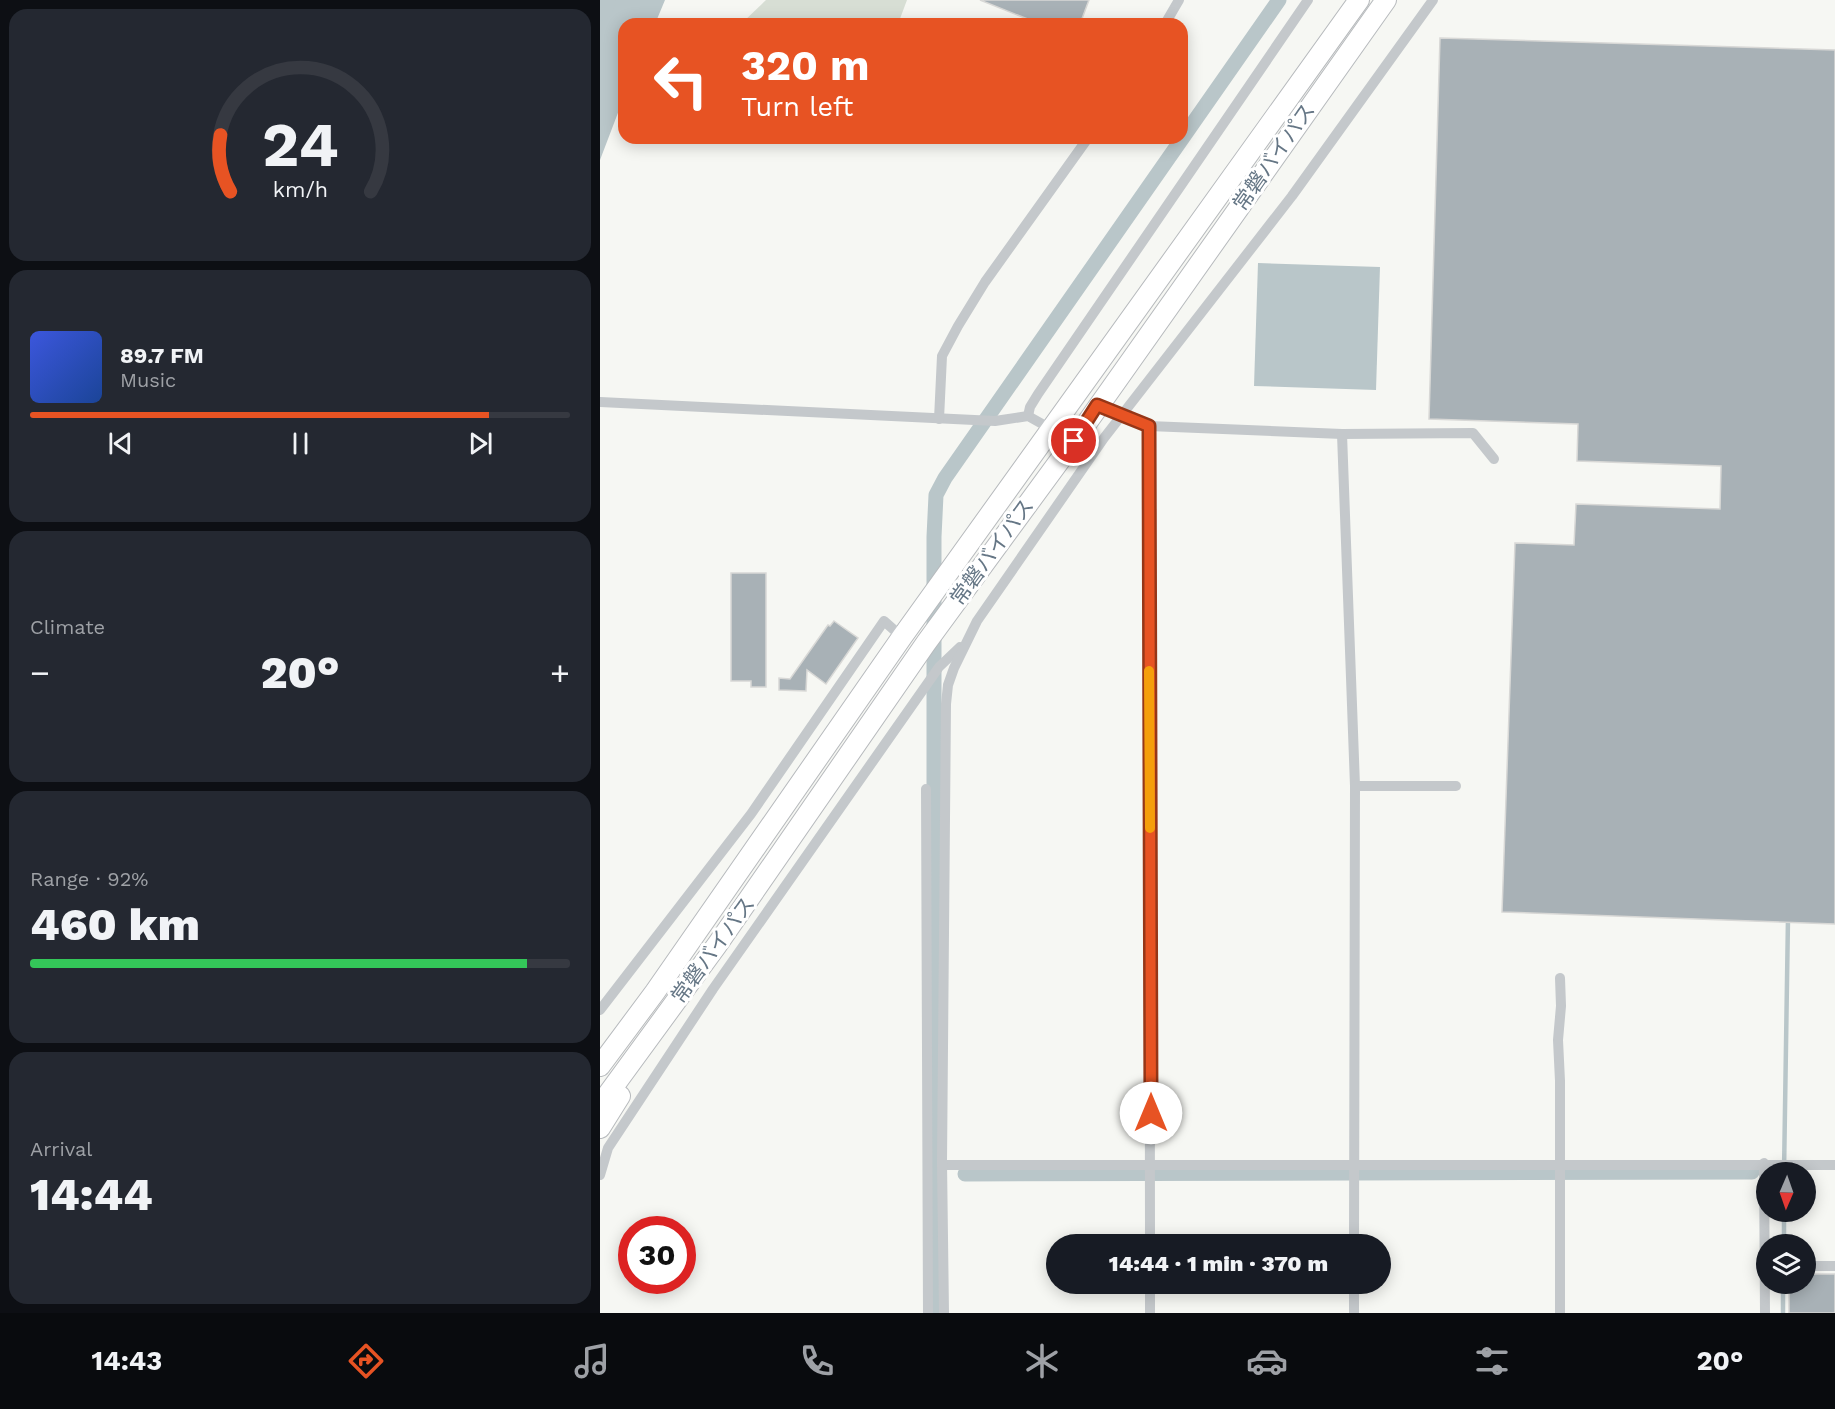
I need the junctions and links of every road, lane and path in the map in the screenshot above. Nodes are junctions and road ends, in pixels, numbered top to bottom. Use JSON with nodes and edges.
{"nodes":[{"id":1,"x":1179,"y":0,"type":"edge"},
{"id":2,"x":1308,"y":0,"type":"edge"},
{"id":3,"x":1359,"y":0,"type":"edge"},
{"id":4,"x":1386,"y":0,"type":"edge"},
{"id":5,"x":1432,"y":0,"type":"edge"},
{"id":6,"x":1168,"y":18,"type":"edge"},
{"id":7,"x":1084,"y":144,"type":"edge"},
{"id":8,"x":600,"y":402,"type":"edge"},
{"id":9,"x":1097,"y":405,"type":"junction"},
{"id":10,"x":1028,"y":416,"type":"junction"},
{"id":11,"x":1124,"y":416,"type":"junction"},
{"id":12,"x":939,"y":418,"type":"junction"},
{"id":13,"x":1149,"y":426,"type":"junction"},
{"id":14,"x":1053,"y":430,"type":"junction"},
{"id":15,"x":1342,"y":434,"type":"junction"},
{"id":16,"x":1494,"y":459,"type":"dead end"},
{"id":17,"x":902,"y":636,"type":"junction"},
{"id":18,"x":966,"y":641,"type":"junction"},
{"id":19,"x":1355,"y":786,"type":"junction"},
{"id":20,"x":1456,"y":786,"type":"dead end"},
{"id":21,"x":926,"y":789,"type":"dead end"},
{"id":22,"x":1560,"y":978,"type":"dead end"},
{"id":23,"x":600,"y":1010,"type":"edge"},
{"id":24,"x":631,"y":1063,"type":"junction"},
{"id":25,"x":601,"y":1064,"type":"edge"},
{"id":26,"x":600,"y":1105,"type":"edge"},
{"id":27,"x":600,"y":1128,"type":"edge"},
{"id":28,"x":1756,"y":1163,"type":"edge"},
{"id":29,"x":1354,"y":1164,"type":"junction"},
{"id":30,"x":1560,"y":1164,"type":"junction"},
{"id":31,"x":1816,"y":1164,"type":"edge"},
{"id":32,"x":942,"y":1165,"type":"junction"},
{"id":33,"x":1150,"y":1165,"type":"junction"},
{"id":34,"x":1835,"y":1165,"type":"edge"},
{"id":35,"x":600,"y":1175,"type":"edge"},
{"id":36,"x":943,"y":1179,"type":"junction"},
{"id":37,"x":928,"y":1180,"type":"junction"},
{"id":38,"x":1150,"y":1234,"type":"edge"},
{"id":39,"x":1354,"y":1234,"type":"edge"},
{"id":40,"x":1816,"y":1266,"type":"edge"},
{"id":41,"x":1835,"y":1266,"type":"edge"},
{"id":42,"x":1150,"y":1294,"type":"edge"},
{"id":43,"x":1354,"y":1294,"type":"edge"},
{"id":44,"x":1765,"y":1294,"type":"edge"},
{"id":45,"x":928,"y":1313,"type":"edge"},
{"id":46,"x":944,"y":1313,"type":"edge"},
{"id":47,"x":1150,"y":1313,"type":"edge"},
{"id":48,"x":1354,"y":1313,"type":"edge"},
{"id":49,"x":1560,"y":1313,"type":"edge"},
{"id":50,"x":1765,"y":1313,"type":"edge"}],
"edges":[{"from":1,"to":6,"type":"street"},
{"from":2,"to":10,"type":"street"},
{"from":3,"to":14,"type":"highway","name":"常磐バイパス"},
{"from":4,"to":9,"type":"highway","name":"常磐バイパス"},
{"from":5,"to":11,"type":"street"},
{"from":7,"to":12,"type":"street"},
{"from":8,"to":12,"type":"street"},
{"from":9,"to":11,"type":"street"},
{"from":9,"to":24,"type":"highway","name":"常磐バイパス"},
{"from":10,"to":12,"type":"street"},
{"from":10,"to":14,"type":"street"},
{"from":11,"to":13,"type":"street"},
{"from":11,"to":18,"type":"street"},
{"from":13,"to":15,"type":"street"},
{"from":13,"to":33,"type":"street"},
{"from":14,"to":17,"type":"highway","name":"常磐バイパス"},
{"from":15,"to":16,"type":"street"},
{"from":15,"to":19,"type":"street"},
{"from":17,"to":23,"type":"street"},
{"from":17,"to":25,"type":"highway","name":"常磐バイパス"},
{"from":18,"to":32,"type":"street"},
{"from":18,"to":35,"type":"street"},
{"from":19,"to":20,"type":"street"},
{"from":19,"to":29,"type":"street"},
{"from":21,"to":37,"type":"street"},
{"from":22,"to":30,"type":"street"},
{"from":24,"to":26,"type":"highway","name":"常磐バイパス"},
{"from":24,"to":27,"type":"highway"},
{"from":28,"to":30,"type":"street"},
{"from":29,"to":30,"type":"street"},
{"from":29,"to":33,"type":"street"},
{"from":29,"to":39,"type":"street"},
{"from":30,"to":49,"type":"street"},
{"from":31,"to":34,"type":"street"},
{"from":32,"to":33,"type":"street"},
{"from":32,"to":36,"type":"street"},
{"from":33,"to":38,"type":"street"},
{"from":36,"to":37,"type":"street"},
{"from":36,"to":46,"type":"street"},
{"from":37,"to":45,"type":"street"},
{"from":40,"to":41,"type":"street"},
{"from":42,"to":47,"type":"street"},
{"from":43,"to":48,"type":"street"},
{"from":44,"to":50,"type":"street"}]}
